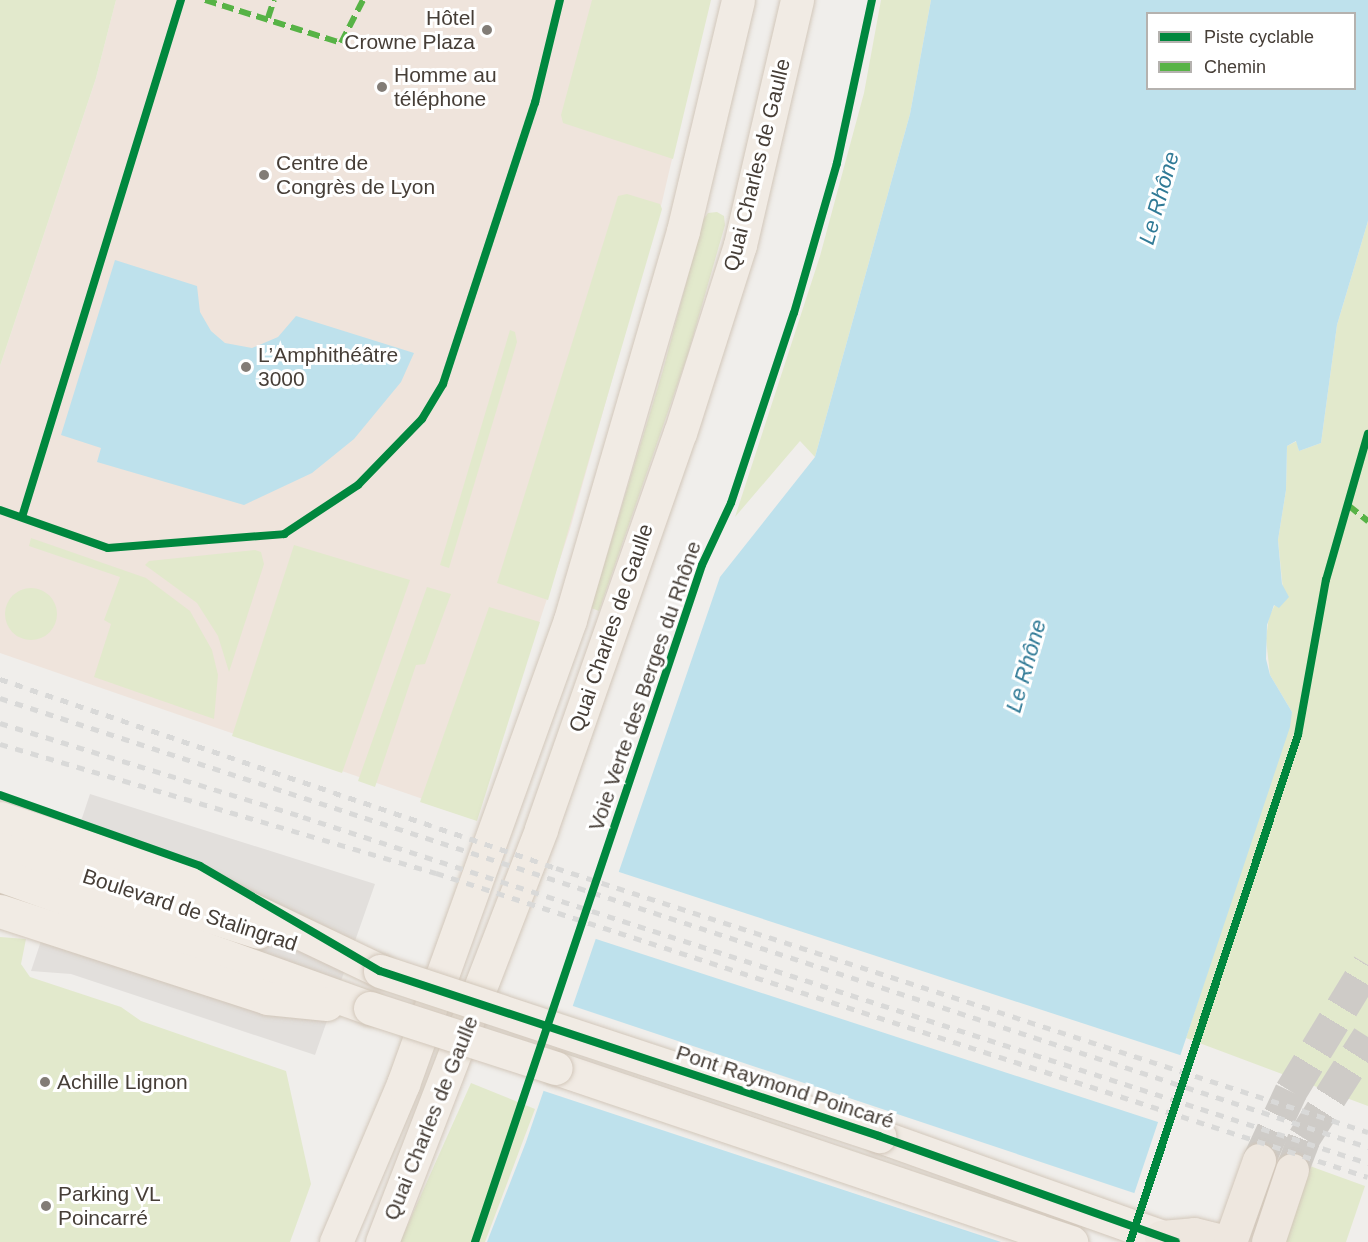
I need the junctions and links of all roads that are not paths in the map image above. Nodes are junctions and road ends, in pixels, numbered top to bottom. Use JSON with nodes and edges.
{"nodes":[{"id":1,"x":738,"y":0,"type":"edge"},
{"id":2,"x":797,"y":0,"type":"edge"},
{"id":3,"x":0,"y":818,"type":"edge"},
{"id":4,"x":0,"y":849,"type":"edge"},
{"id":5,"x":0,"y":875,"type":"edge"},
{"id":6,"x":2,"y":913,"type":"edge"},
{"id":7,"x":380,"y":971,"type":"junction"},
{"id":8,"x":370,"y":1008,"type":"junction"},
{"id":9,"x":1259,"y":1160,"type":"tunnel mouth"},
{"id":10,"x":1292,"y":1170,"type":"tunnel mouth"},
{"id":11,"x":1168,"y":1239,"type":"edge"},
{"id":12,"x":336,"y":1242,"type":"edge"},
{"id":13,"x":382,"y":1242,"type":"edge"},
{"id":14,"x":1071,"y":1242,"type":"edge"},
{"id":15,"x":1228,"y":1242,"type":"edge"},
{"id":16,"x":1268,"y":1242,"type":"edge"}],
"edges":[{"from":1,"to":12,"type":"main road","name":"Quai Charles de Gaulle"},
{"from":2,"to":13,"type":"main road","name":"Quai Charles de Gaulle"},
{"from":3,"to":7,"type":"main road"},
{"from":4,"to":7,"type":"main road","name":"Boulevard de Stalingrad"},
{"from":5,"to":8,"type":"main road","name":"Boulevard de Stalingrad"},
{"from":6,"to":8,"type":"main road"},
{"from":7,"to":11,"type":"main road","name":"Pont Raymond Poincaré","bridge":true},
{"from":8,"to":14,"type":"main road","bridge":true},
{"from":9,"to":15,"type":"highway"},
{"from":10,"to":16,"type":"highway"},
{"from":11,"to":15,"type":"highway"}]}
